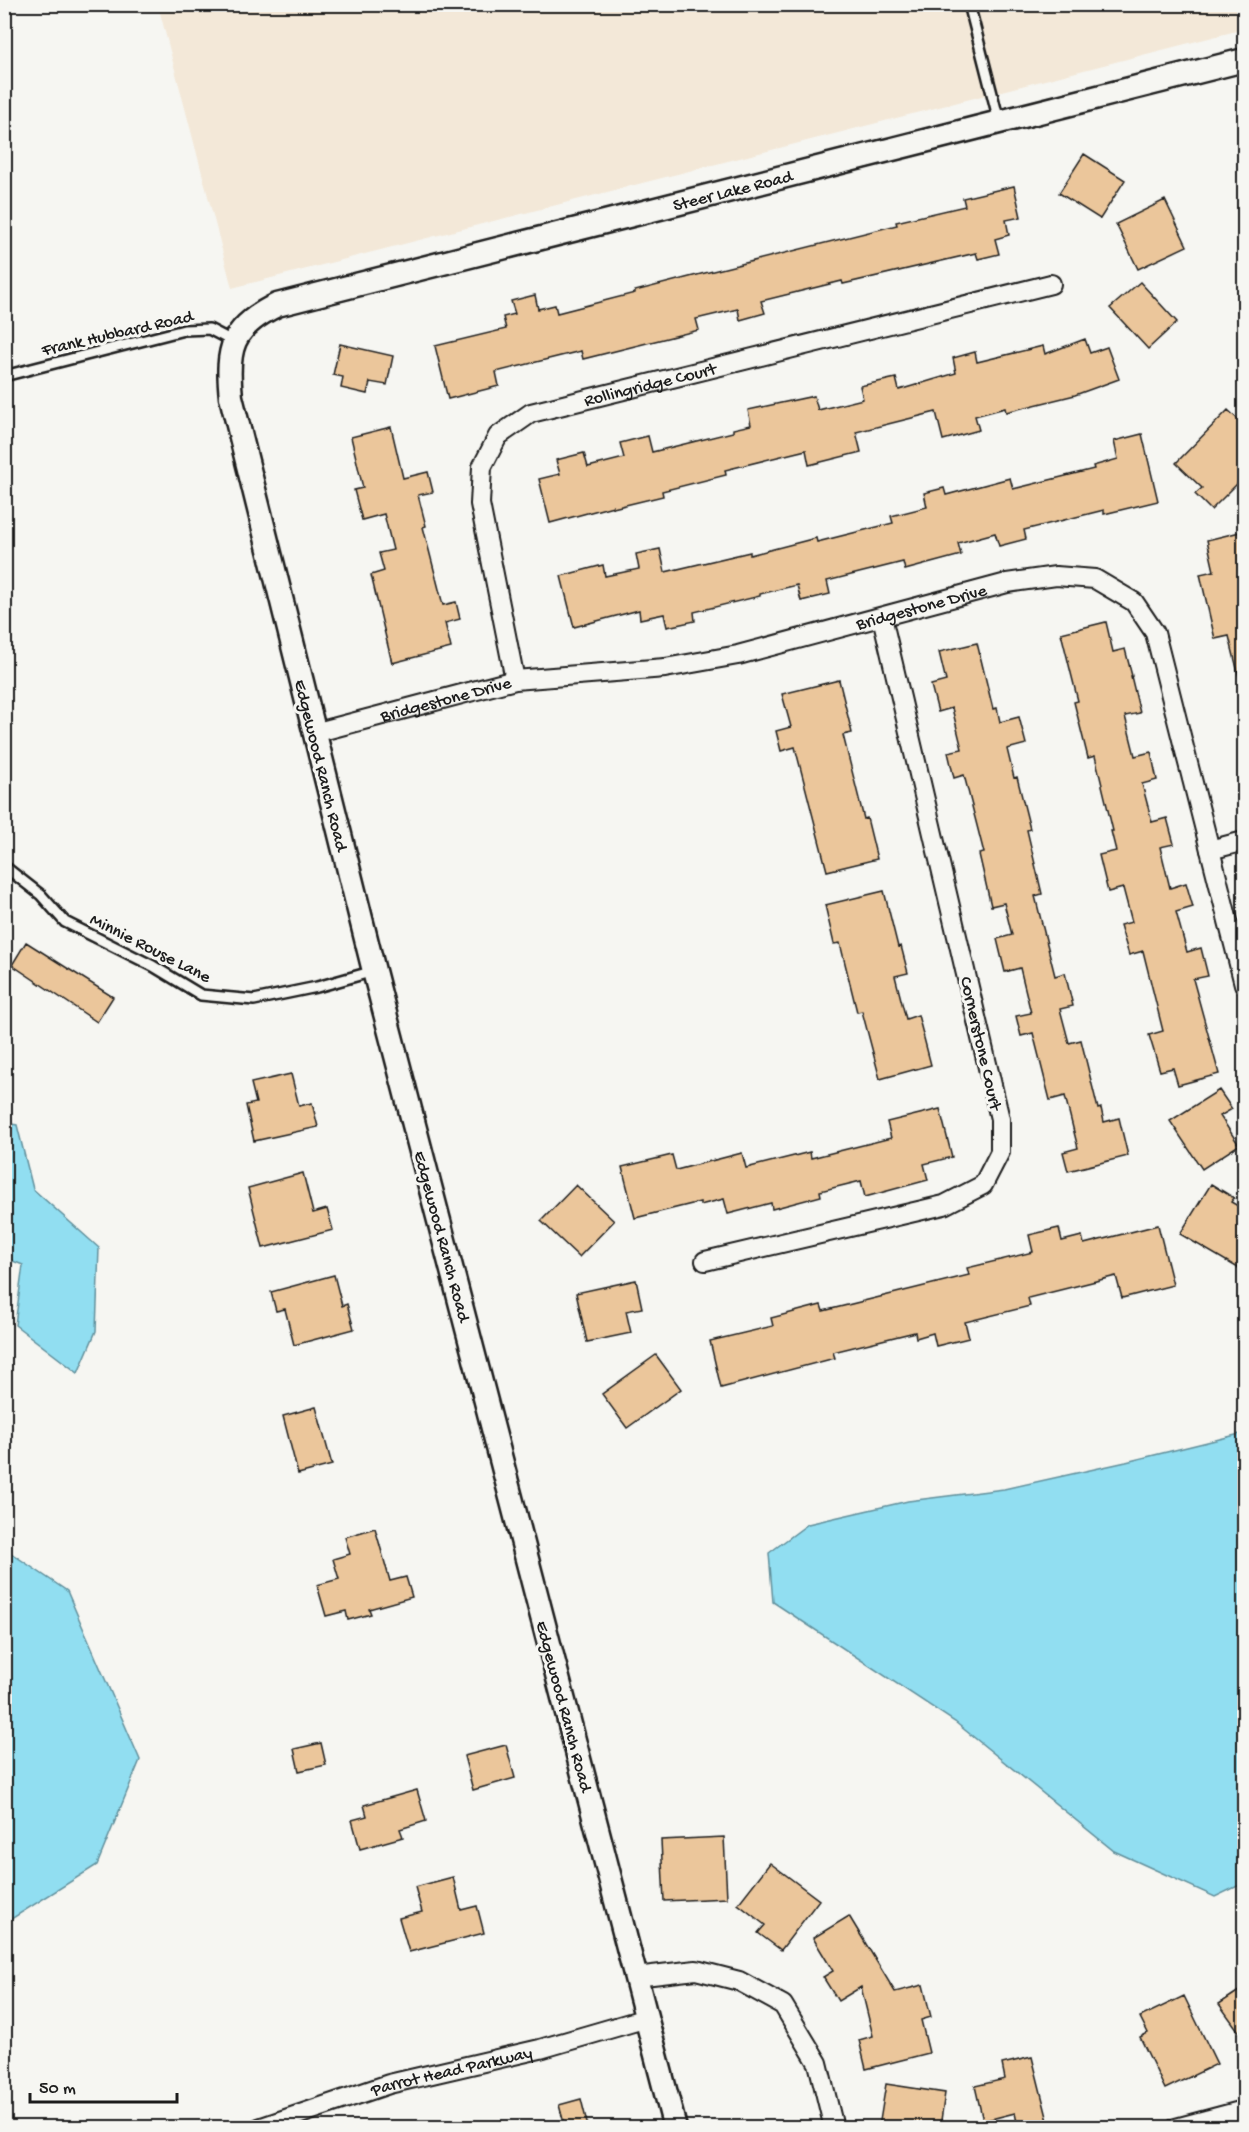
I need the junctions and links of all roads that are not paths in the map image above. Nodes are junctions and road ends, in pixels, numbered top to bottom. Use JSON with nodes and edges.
{"nodes":[{"id":1,"x":969,"y":4,"type":"edge"},
{"id":2,"x":1245,"y":60,"type":"edge"},
{"id":3,"x":1000,"y":123,"type":"junction"},
{"id":4,"x":1052,"y":284,"type":"dead end"},
{"id":5,"x":234,"y":342,"type":"junction"},
{"id":6,"x":4,"y":376,"type":"edge"},
{"id":7,"x":882,"y":617,"type":"junction"},
{"id":8,"x":515,"y":680,"type":"junction"},
{"id":9,"x":314,"y":733,"type":"junction"},
{"id":10,"x":1245,"y":841,"type":"edge"},
{"id":11,"x":1210,"y":850,"type":"junction"},
{"id":12,"x":4,"y":866,"type":"edge"},
{"id":13,"x":374,"y":971,"type":"junction"},
{"id":14,"x":1245,"y":984,"type":"edge"},
{"id":15,"x":705,"y":1262,"type":"dead end"},
{"id":16,"x":635,"y":1977,"type":"junction"},
{"id":17,"x":647,"y":2018,"type":"junction"},
{"id":18,"x":1245,"y":2110,"type":"edge"},
{"id":19,"x":259,"y":2127,"type":"edge"},
{"id":20,"x":675,"y":2127,"type":"edge"},
{"id":21,"x":834,"y":2127,"type":"edge"},
{"id":22,"x":1176,"y":2127,"type":"edge"}],
"edges":[{"from":1,"to":3,"type":"lane"},
{"from":2,"to":3,"type":"street","name":"Steer Lake Road"},
{"from":3,"to":5,"type":"street","name":"Steer Lake Road"},
{"from":4,"to":8,"type":"street","name":"Rollingridge Court"},
{"from":5,"to":6,"type":"lane","name":"Frank Hubbard Road"},
{"from":5,"to":9,"type":"street","name":"Edgewood Ranch Road"},
{"from":7,"to":8,"type":"street","name":"Bridgestone Drive"},
{"from":7,"to":11,"type":"street","name":"Bridgestone Drive"},
{"from":7,"to":15,"type":"street","name":"Cornerstone Court"},
{"from":8,"to":9,"type":"street","name":"Bridgestone Drive"},
{"from":9,"to":13,"type":"street","name":"Edgewood Ranch Road"},
{"from":10,"to":11,"type":"street"},
{"from":11,"to":14,"type":"street","name":"Bridgestone Drive"},
{"from":12,"to":13,"type":"lane","name":"Minnie Rouse Lane"},
{"from":13,"to":16,"type":"street","name":"Edgewood Ranch Road"},
{"from":16,"to":17,"type":"street","name":"Edgewood Ranch Road"},
{"from":16,"to":21,"type":"street"},
{"from":17,"to":19,"type":"street","name":"Parrot Head Parkway"},
{"from":17,"to":20,"type":"street","name":"Edgewood Ranch Road"},
{"from":18,"to":22,"type":"street"}]}
